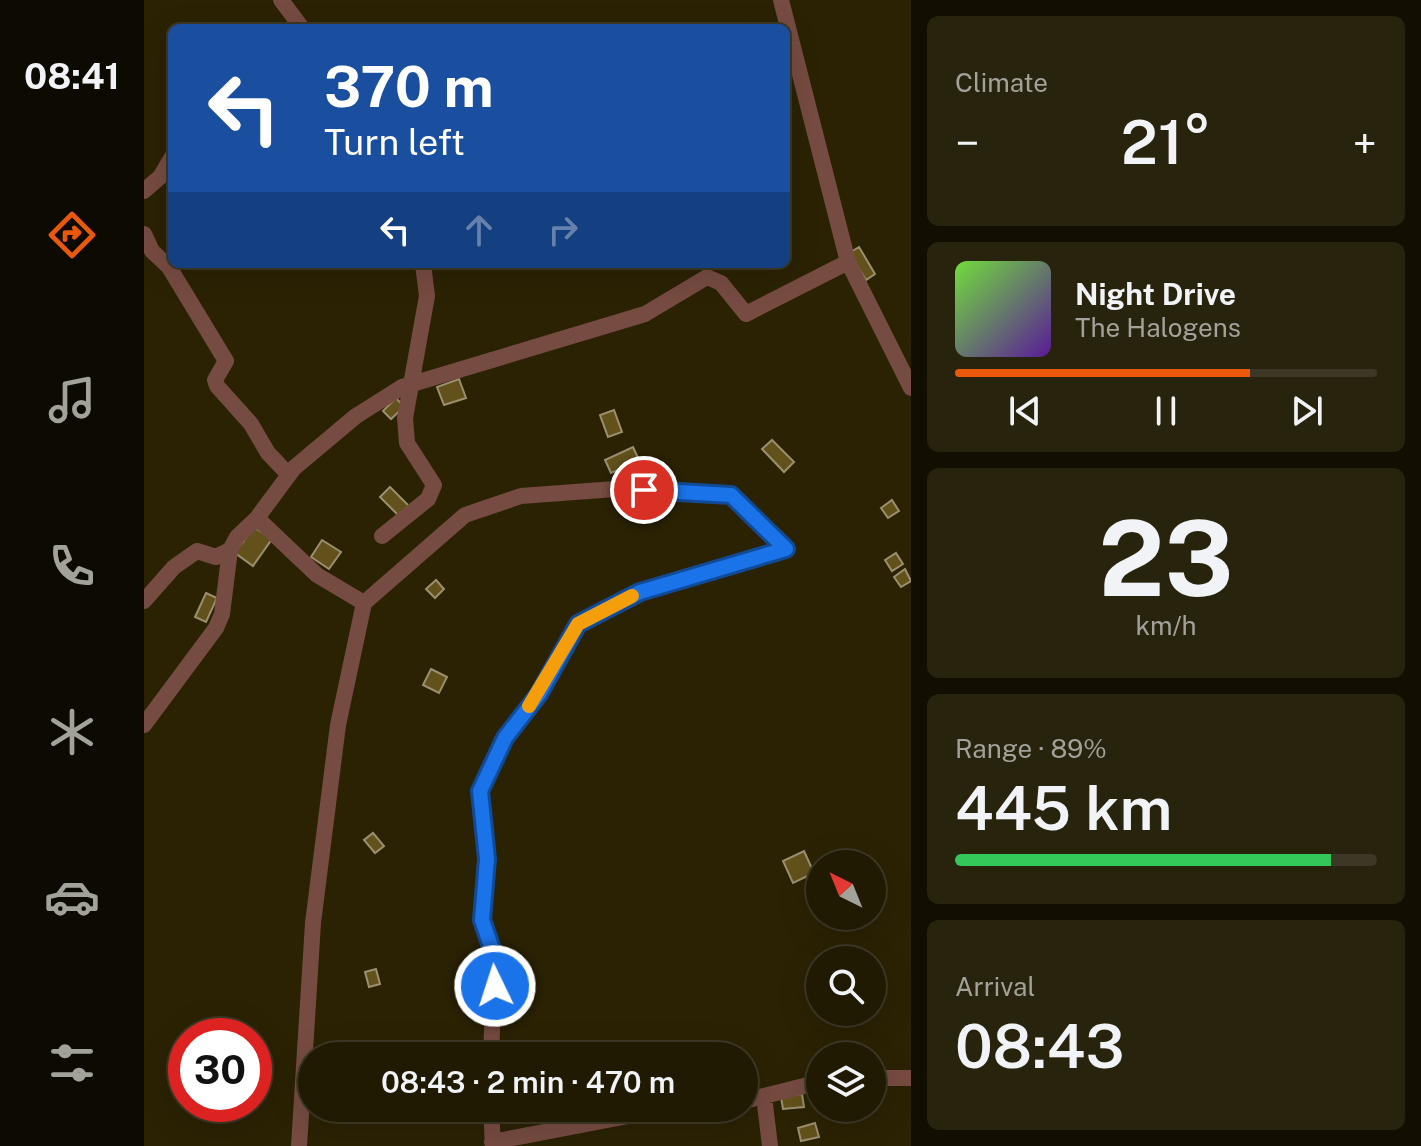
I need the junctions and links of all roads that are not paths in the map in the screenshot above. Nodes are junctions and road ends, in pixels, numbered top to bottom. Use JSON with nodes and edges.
{"nodes":[{"id":1,"x":281,"y":0,"type":"edge"},
{"id":2,"x":781,"y":0,"type":"edge"},
{"id":3,"x":299,"y":24,"type":"edge"},
{"id":4,"x":787,"y":24,"type":"edge"},
{"id":5,"x":790,"y":35,"type":"edge"},
{"id":6,"x":168,"y":164,"type":"edge"},
{"id":7,"x":144,"y":191,"type":"edge"},
{"id":8,"x":144,"y":234,"type":"edge"},
{"id":9,"x":848,"y":262,"type":"junction"},
{"id":10,"x":168,"y":266,"type":"edge"},
{"id":11,"x":170,"y":268,"type":"edge"},
{"id":12,"x":424,"y":268,"type":"edge"},
{"id":13,"x":414,"y":383,"type":"junction"},
{"id":14,"x":911,"y":388,"type":"edge"},
{"id":15,"x":289,"y":475,"type":"junction"},
{"id":16,"x":257,"y":518,"type":"junction"},
{"id":17,"x":382,"y":536,"type":"dead end"},
{"id":18,"x":230,"y":550,"type":"junction"},
{"id":19,"x":151,"y":581,"type":"edge"},
{"id":20,"x":144,"y":601,"type":"edge"},
{"id":21,"x":364,"y":603,"type":"junction"},
{"id":22,"x":144,"y":725,"type":"edge"},
{"id":23,"x":492,"y":1042,"type":"edge"},
{"id":24,"x":886,"y":1078,"type":"edge"},
{"id":25,"x":911,"y":1078,"type":"edge"},
{"id":26,"x":806,"y":1086,"type":"edge"},
{"id":27,"x":764,"y":1096,"type":"junction"},
{"id":28,"x":758,"y":1098,"type":"edge"},
{"id":29,"x":491,"y":1122,"type":"edge"},
{"id":30,"x":611,"y":1122,"type":"edge"},
{"id":31,"x":492,"y":1144,"type":"edge"},
{"id":32,"x":299,"y":1146,"type":"edge"},
{"id":33,"x":770,"y":1146,"type":"edge"}],
"edges":[{"from":1,"to":3,"type":"street"},
{"from":2,"to":4,"type":"street"},
{"from":5,"to":9,"type":"street"},
{"from":6,"to":7,"type":"street"},
{"from":8,"to":10,"type":"street"},
{"from":9,"to":13,"type":"street"},
{"from":9,"to":14,"type":"street"},
{"from":11,"to":15,"type":"street"},
{"from":12,"to":13,"type":"street"},
{"from":13,"to":15,"type":"street"},
{"from":13,"to":17,"type":"street"},
{"from":15,"to":16,"type":"street"},
{"from":16,"to":18,"type":"street"},
{"from":16,"to":21,"type":"street"},
{"from":18,"to":19,"type":"street"},
{"from":18,"to":22,"type":"street"},
{"from":19,"to":20,"type":"street"},
{"from":21,"to":23,"type":"street"},
{"from":21,"to":32,"type":"street"},
{"from":24,"to":25,"type":"street"},
{"from":26,"to":27,"type":"street"},
{"from":27,"to":28,"type":"street"},
{"from":27,"to":33,"type":"street"},
{"from":29,"to":31,"type":"street"},
{"from":30,"to":31,"type":"street"}]}
